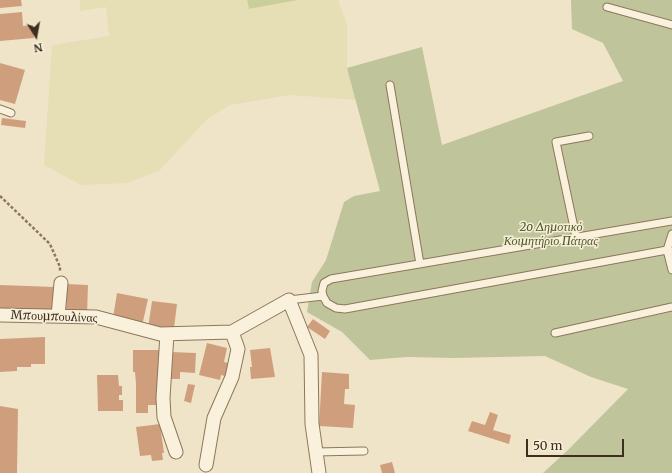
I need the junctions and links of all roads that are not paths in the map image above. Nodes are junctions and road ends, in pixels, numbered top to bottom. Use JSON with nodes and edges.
{"nodes":[{"id":1,"x":607,"y":7,"type":"dead end"},
{"id":2,"x":672,"y":25,"type":"edge"},
{"id":3,"x":390,"y":85,"type":"dead end"},
{"id":4,"x":0,"y":109,"type":"edge"},
{"id":5,"x":11,"y":113,"type":"dead end"},
{"id":6,"x":589,"y":136,"type":"dead end"},
{"id":7,"x":672,"y":221,"type":"edge"},
{"id":8,"x":672,"y":234,"type":"edge"},
{"id":9,"x":576,"y":237,"type":"junction"},
{"id":10,"x":670,"y":250,"type":"edge"},
{"id":11,"x":420,"y":264,"type":"junction"},
{"id":12,"x":672,"y":270,"type":"edge"},
{"id":13,"x":61,"y":283,"type":"road end"},
{"id":14,"x":323,"y":296,"type":"junction"},
{"id":15,"x":289,"y":300,"type":"junction"},
{"id":16,"x":672,"y":307,"type":"edge"},
{"id":17,"x":0,"y":315,"type":"edge"},
{"id":18,"x":58,"y":316,"type":"junction"},
{"id":19,"x":232,"y":332,"type":"junction"},
{"id":20,"x":555,"y":333,"type":"dead end"},
{"id":21,"x":167,"y":334,"type":"junction"},
{"id":22,"x":364,"y":451,"type":"dead end"},
{"id":23,"x":176,"y":452,"type":"dead end"},
{"id":24,"x":315,"y":452,"type":"junction"},
{"id":25,"x":206,"y":465,"type":"dead end"},
{"id":26,"x":318,"y":473,"type":"edge"}],
"edges":[{"from":1,"to":2,"type":"lane"},
{"from":3,"to":11,"type":"lane"},
{"from":4,"to":5,"type":"lane"},
{"from":6,"to":9,"type":"lane"},
{"from":7,"to":9,"type":"lane"},
{"from":8,"to":10,"type":"lane"},
{"from":9,"to":11,"type":"lane"},
{"from":10,"to":12,"type":"lane"},
{"from":10,"to":14,"type":"lane"},
{"from":11,"to":14,"type":"lane"},
{"from":13,"to":18,"type":"street"},
{"from":14,"to":15,"type":"lane"},
{"from":15,"to":19,"type":"street","name":"Μπουμπουλίνας"},
{"from":15,"to":24,"type":"street"},
{"from":16,"to":20,"type":"lane"},
{"from":17,"to":18,"type":"street","name":"Μπουμπουλίνας"},
{"from":18,"to":21,"type":"street","name":"Μπουμπουλίνας"},
{"from":19,"to":21,"type":"street","name":"Μπουμπουλίνας"},
{"from":19,"to":25,"type":"street"},
{"from":21,"to":23,"type":"street"},
{"from":22,"to":24,"type":"lane"},
{"from":24,"to":26,"type":"street"}]}
